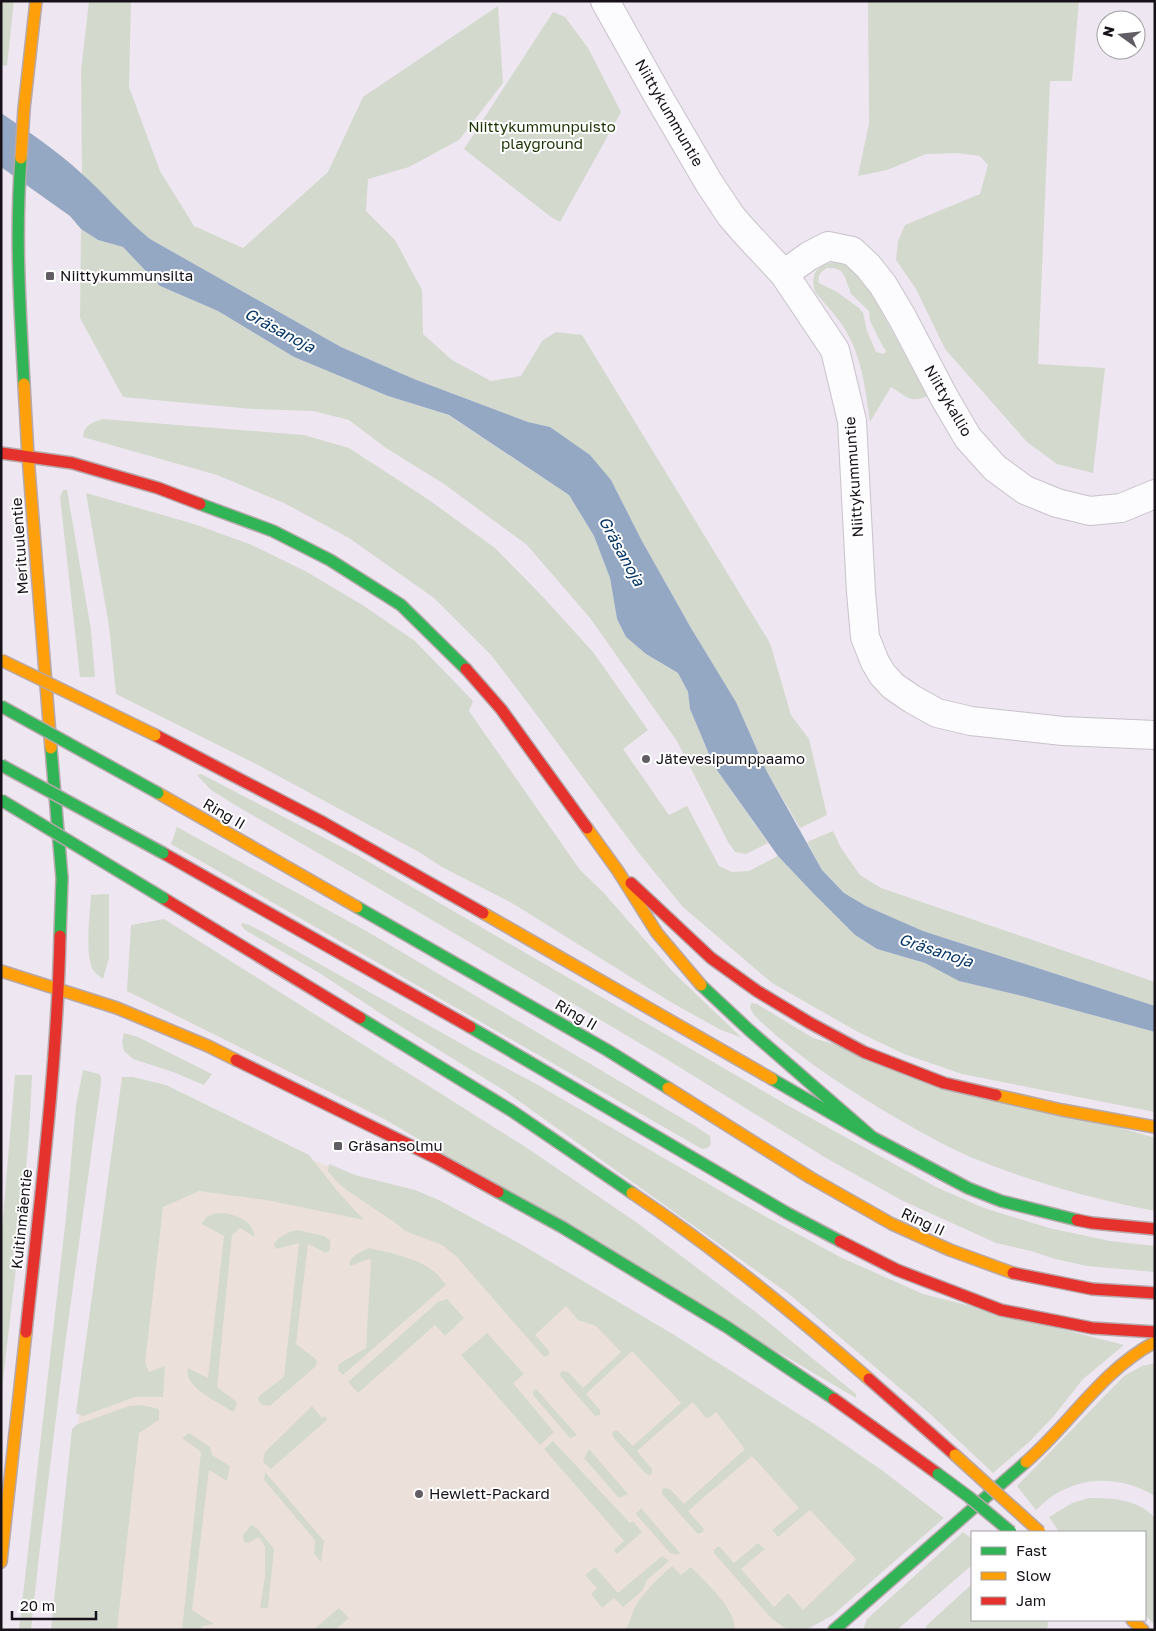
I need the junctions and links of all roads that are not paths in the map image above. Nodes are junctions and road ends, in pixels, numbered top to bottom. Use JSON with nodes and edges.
{"nodes":[{"id":1,"x":36,"y":1,"type":"edge"},
{"id":2,"x":606,"y":1,"type":"edge"},
{"id":3,"x":784,"y":274,"type":"junction"},
{"id":4,"x":1,"y":453,"type":"edge"},
{"id":5,"x":28,"y":456,"type":"junction"},
{"id":6,"x":1155,"y":494,"type":"edge"},
{"id":7,"x":1,"y":660,"type":"edge"},
{"id":8,"x":1,"y":706,"type":"edge"},
{"id":9,"x":1155,"y":735,"type":"edge"},
{"id":10,"x":1,"y":765,"type":"edge"},
{"id":11,"x":1,"y":800,"type":"edge"},
{"id":12,"x":618,"y":871,"type":"junction"},
{"id":13,"x":62,"y":878,"type":"joint"},
{"id":14,"x":1,"y":971,"type":"edge"},
{"id":15,"x":59,"y":990,"type":"junction"},
{"id":16,"x":1155,"y":1127,"type":"edge"},
{"id":17,"x":872,"y":1137,"type":"junction"},
{"id":18,"x":1155,"y":1230,"type":"edge"},
{"id":19,"x":1155,"y":1293,"type":"edge"},
{"id":20,"x":1155,"y":1332,"type":"edge"},
{"id":21,"x":1155,"y":1342,"type":"edge"},
{"id":22,"x":1010,"y":1531,"type":"edge"},
{"id":23,"x":1039,"y":1531,"type":"edge"},
{"id":24,"x":1,"y":1562,"type":"edge"},
{"id":25,"x":1133,"y":1621,"type":"edge"},
{"id":26,"x":834,"y":1630,"type":"edge"},
{"id":27,"x":1142,"y":1630,"type":"edge"}],
"edges":[{"from":1,"to":5,"type":"main road","name":"Merituulentie"},
{"from":2,"to":3,"type":"street","name":"Niittykummuntie"},
{"from":3,"to":6,"type":"street","name":"Niittykallio"},
{"from":3,"to":9,"type":"street","name":"Niittykummuntie"},
{"from":4,"to":5,"type":"main road"},
{"from":5,"to":12,"type":"main road"},
{"from":5,"to":13,"type":"main road","name":"Merituulentie"},
{"from":7,"to":17,"type":"main road","bridge":true},
{"from":8,"to":19,"type":"main road","name":"Ring II","bridge":true},
{"from":10,"to":20,"type":"main road","bridge":true},
{"from":11,"to":23,"type":"main road","bridge":true},
{"from":12,"to":16,"type":"main road"},
{"from":12,"to":17,"type":"main road"},
{"from":13,"to":15,"type":"main road","name":"Kuitinmäentie"},
{"from":14,"to":15,"type":"main road"},
{"from":15,"to":22,"type":"main road","bridge":true},
{"from":15,"to":24,"type":"main road","name":"Kuitinmäentie"},
{"from":17,"to":18,"type":"main road"},
{"from":21,"to":26,"type":"main road"},
{"from":25,"to":27,"type":"main road"}]}
